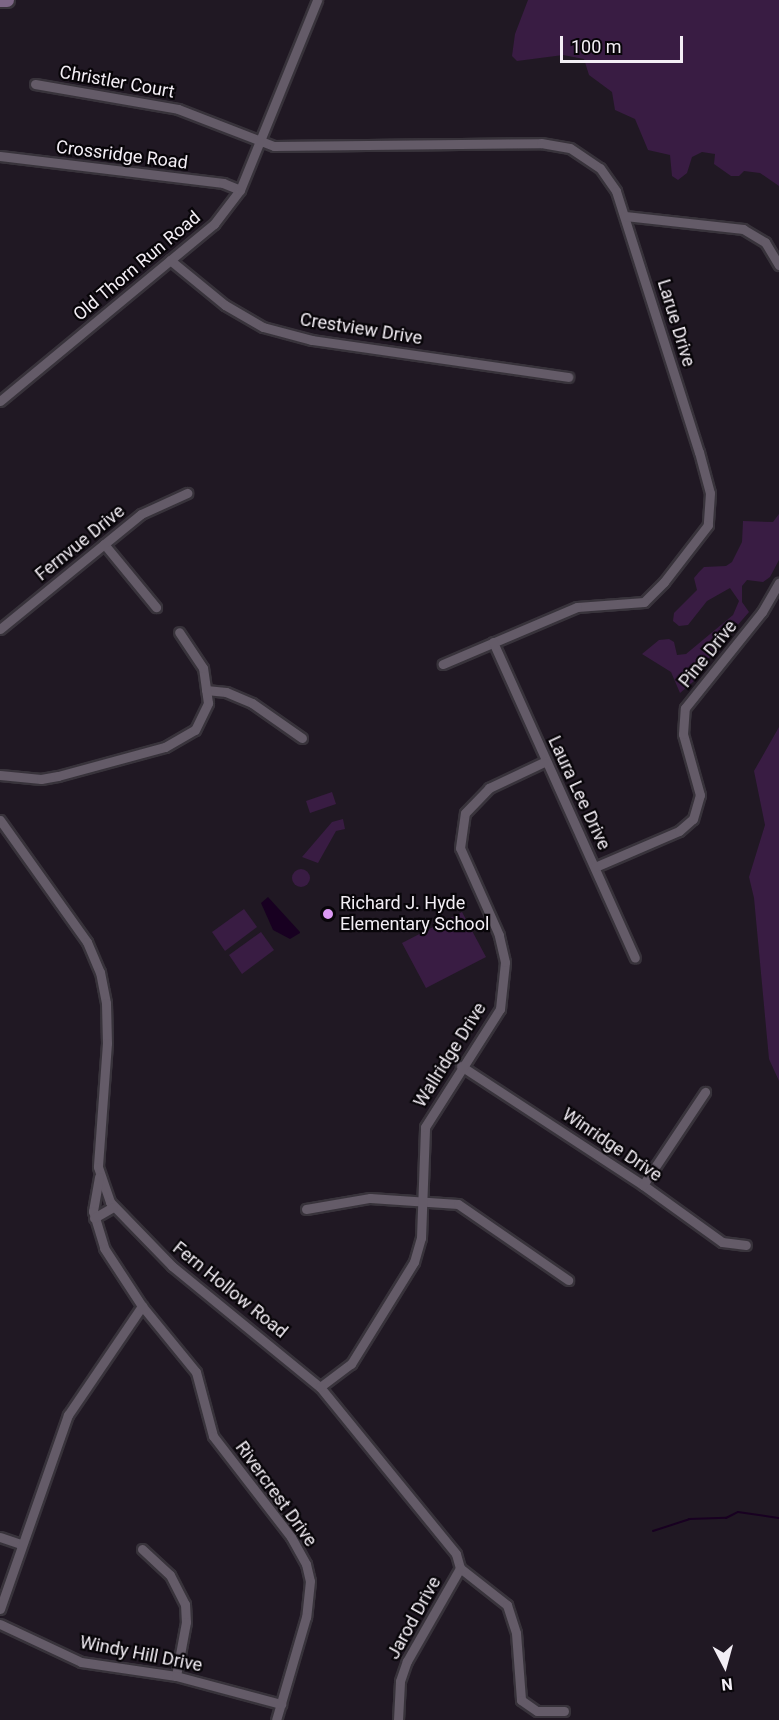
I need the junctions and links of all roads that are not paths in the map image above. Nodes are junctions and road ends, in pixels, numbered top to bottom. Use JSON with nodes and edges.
{"nodes":[{"id":1,"x":0,"y":0,"type":"edge"},
{"id":2,"x":7,"y":0,"type":"edge"},
{"id":3,"x":317,"y":0,"type":"edge"},
{"id":4,"x":35,"y":84,"type":"dead end"},
{"id":5,"x":260,"y":140,"type":"junction"},
{"id":6,"x":0,"y":156,"type":"edge"},
{"id":7,"x":240,"y":190,"type":"junction"},
{"id":8,"x":625,"y":216,"type":"junction"},
{"id":9,"x":170,"y":260,"type":"junction"},
{"id":10,"x":779,"y":265,"type":"edge"},
{"id":11,"x":568,"y":377,"type":"dead end"},
{"id":12,"x":0,"y":401,"type":"edge"},
{"id":13,"x":187,"y":493,"type":"dead end"},
{"id":14,"x":104,"y":544,"type":"junction"},
{"id":15,"x":779,"y":582,"type":"edge"},
{"id":16,"x":156,"y":607,"type":"dead end"},
{"id":17,"x":0,"y":629,"type":"edge"},
{"id":18,"x":179,"y":632,"type":"dead end"},
{"id":19,"x":493,"y":642,"type":"junction"},
{"id":20,"x":443,"y":664,"type":"dead end"},
{"id":21,"x":206,"y":690,"type":"junction"},
{"id":22,"x":302,"y":738,"type":"dead end"},
{"id":23,"x":546,"y":761,"type":"junction"},
{"id":24,"x":0,"y":775,"type":"edge"},
{"id":25,"x":0,"y":820,"type":"edge"},
{"id":26,"x":595,"y":867,"type":"junction"},
{"id":27,"x":635,"y":958,"type":"dead end"},
{"id":28,"x":461,"y":1066,"type":"junction"},
{"id":29,"x":705,"y":1092,"type":"dead end"},
{"id":30,"x":99,"y":1177,"type":"junction"},
{"id":31,"x":643,"y":1185,"type":"junction"},
{"id":32,"x":421,"y":1200,"type":"junction"},
{"id":33,"x":114,"y":1207,"type":"junction"},
{"id":34,"x":306,"y":1209,"type":"dead end"},
{"id":35,"x":94,"y":1218,"type":"junction"},
{"id":36,"x":746,"y":1245,"type":"dead end"},
{"id":37,"x":568,"y":1280,"type":"dead end"},
{"id":38,"x":142,"y":1306,"type":"junction"},
{"id":39,"x":320,"y":1387,"type":"junction"},
{"id":40,"x":0,"y":1537,"type":"edge"},
{"id":41,"x":20,"y":1544,"type":"junction"},
{"id":42,"x":142,"y":1549,"type":"dead end"},
{"id":43,"x":460,"y":1568,"type":"junction"},
{"id":44,"x":0,"y":1609,"type":"edge"},
{"id":45,"x":0,"y":1624,"type":"edge"},
{"id":46,"x":176,"y":1676,"type":"junction"},
{"id":47,"x":281,"y":1704,"type":"junction"},
{"id":48,"x":564,"y":1711,"type":"dead end"},
{"id":49,"x":276,"y":1720,"type":"edge"},
{"id":50,"x":398,"y":1720,"type":"edge"}],
"edges":[{"from":1,"to":2,"type":"street"},
{"from":3,"to":5,"type":"street","name":"Old Thorn Run Road"},
{"from":4,"to":5,"type":"street","name":"Christler Court"},
{"from":5,"to":7,"type":"street","name":"Old Thorn Run Road"},
{"from":5,"to":8,"type":"street","name":"Larue Drive"},
{"from":6,"to":7,"type":"street","name":"Crossridge Road"},
{"from":7,"to":9,"type":"street","name":"Old Thorn Run Road"},
{"from":8,"to":10,"type":"street"},
{"from":8,"to":19,"type":"street","name":"Larue Drive"},
{"from":9,"to":11,"type":"street","name":"Crestview Drive"},
{"from":9,"to":12,"type":"street","name":"Old Thorn Run Road"},
{"from":13,"to":14,"type":"street","name":"Fernvue Drive"},
{"from":14,"to":16,"type":"street"},
{"from":14,"to":17,"type":"street","name":"Fernvue Drive"},
{"from":15,"to":26,"type":"street","name":"Pine Drive"},
{"from":18,"to":21,"type":"street"},
{"from":19,"to":20,"type":"street","name":"Larue Drive"},
{"from":19,"to":23,"type":"street","name":"Laura Lee Drive"},
{"from":21,"to":22,"type":"street"},
{"from":21,"to":24,"type":"street"},
{"from":23,"to":26,"type":"street","name":"Laura Lee Drive"},
{"from":23,"to":28,"type":"street","name":"Wallridge Drive"},
{"from":25,"to":30,"type":"street","name":"Fern Hollow Road"},
{"from":26,"to":27,"type":"street","name":"Laura Lee Drive"},
{"from":28,"to":31,"type":"street","name":"Winridge Drive"},
{"from":28,"to":32,"type":"street","name":"Wallridge Drive"},
{"from":29,"to":31,"type":"street"},
{"from":30,"to":33,"type":"street","name":"Fern Hollow Road"},
{"from":30,"to":35,"type":"street","name":"Rivercrest Drive"},
{"from":31,"to":36,"type":"street","name":"Winridge Drive"},
{"from":32,"to":34,"type":"street"},
{"from":32,"to":37,"type":"street"},
{"from":32,"to":39,"type":"street","name":"Wallridge Drive"},
{"from":33,"to":35,"type":"street"},
{"from":33,"to":39,"type":"street","name":"Fern Hollow Road"},
{"from":35,"to":38,"type":"street","name":"Rivercrest Drive"},
{"from":38,"to":41,"type":"street"},
{"from":38,"to":47,"type":"street","name":"Rivercrest Drive"},
{"from":39,"to":43,"type":"street","name":"Fern Hollow Road"},
{"from":40,"to":41,"type":"street"},
{"from":41,"to":44,"type":"street"},
{"from":42,"to":46,"type":"street"},
{"from":43,"to":48,"type":"street","name":"Fern Hollow Road"},
{"from":43,"to":50,"type":"street","name":"Jarod Drive"},
{"from":45,"to":46,"type":"street","name":"Windy Hill Drive"},
{"from":46,"to":47,"type":"street","name":"Windy Hill Drive"},
{"from":47,"to":49,"type":"street","name":"Rivercrest Drive"}]}
